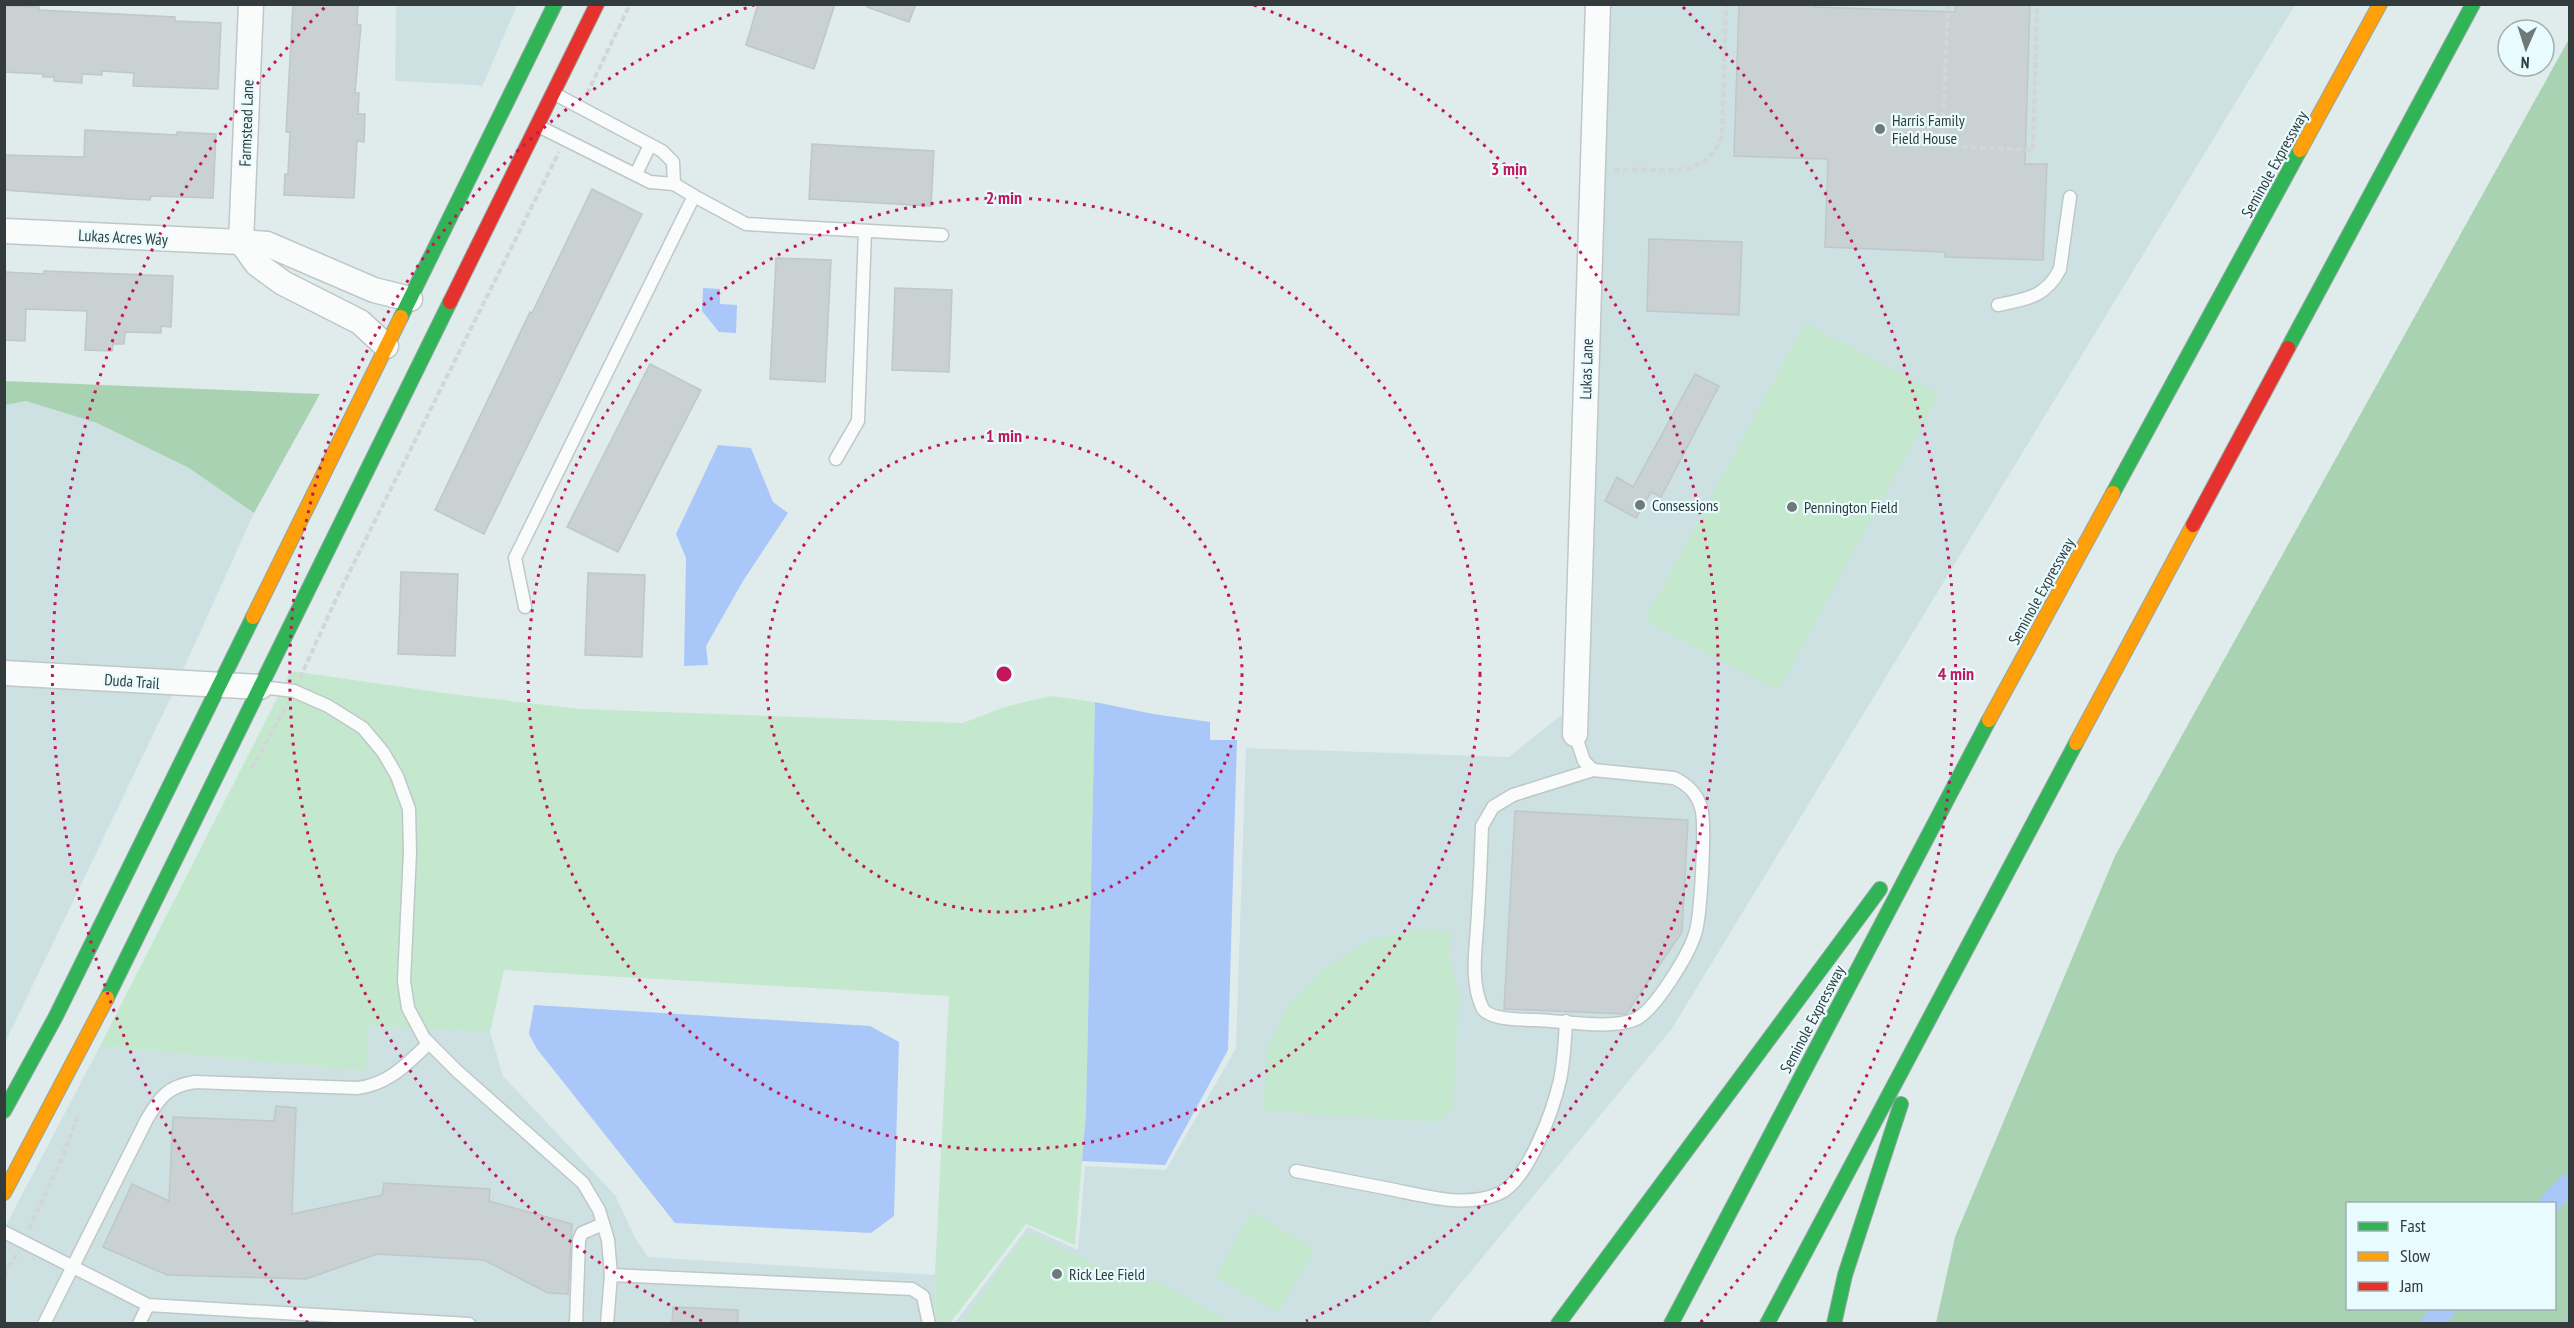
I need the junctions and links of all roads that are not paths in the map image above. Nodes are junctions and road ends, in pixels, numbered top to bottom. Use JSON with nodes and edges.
{"nodes":[{"id":1,"x":251,"y":4,"type":"edge"},
{"id":2,"x":555,"y":4,"type":"edge"},
{"id":3,"x":597,"y":4,"type":"edge"},
{"id":4,"x":1598,"y":4,"type":"edge"},
{"id":5,"x":2380,"y":4,"type":"edge"},
{"id":6,"x":2474,"y":4,"type":"edge"},
{"id":7,"x":542,"y":29,"type":"junction"},
{"id":8,"x":535,"y":73,"type":"dead end"},
{"id":9,"x":553,"y":93,"type":"junction"},
{"id":10,"x":535,"y":104,"type":"dead end"},
{"id":11,"x":537,"y":126,"type":"junction"},
{"id":12,"x":650,"y":145,"type":"junction"},
{"id":13,"x":636,"y":174,"type":"junction"},
{"id":14,"x":674,"y":184,"type":"junction"},
{"id":15,"x":694,"y":196,"type":"junction"},
{"id":16,"x":2070,"y":197,"type":"dead end"},
{"id":17,"x":4,"y":231,"type":"edge"},
{"id":18,"x":865,"y":231,"type":"junction"},
{"id":19,"x":942,"y":235,"type":"dead end"},
{"id":20,"x":241,"y":242,"type":"junction"},
{"id":21,"x":306,"y":260,"type":"junction"},
{"id":22,"x":292,"y":288,"type":"junction"},
{"id":23,"x":410,"y":299,"type":"junction"},
{"id":24,"x":1998,"y":305,"type":"dead end"},
{"id":25,"x":386,"y":346,"type":"junction"},
{"id":26,"x":836,"y":459,"type":"dead end"},
{"id":27,"x":525,"y":607,"type":"dead end"},
{"id":28,"x":4,"y":673,"type":"edge"},
{"id":29,"x":219,"y":686,"type":"junction"},
{"id":30,"x":260,"y":687,"type":"junction"},
{"id":31,"x":1575,"y":734,"type":"joint"},
{"id":32,"x":1593,"y":770,"type":"junction"},
{"id":33,"x":1945,"y":801,"type":"junction"},
{"id":34,"x":1935,"y":1005,"type":"junction"},
{"id":35,"x":1566,"y":1021,"type":"junction"},
{"id":36,"x":429,"y":1043,"type":"junction"},
{"id":37,"x":4,"y":1111,"type":"edge"},
{"id":38,"x":1296,"y":1171,"type":"dead end"},
{"id":39,"x":4,"y":1193,"type":"edge"},
{"id":40,"x":603,"y":1224,"type":"junction"},
{"id":41,"x":4,"y":1232,"type":"edge"},
{"id":42,"x":71,"y":1266,"type":"junction"},
{"id":43,"x":610,"y":1275,"type":"junction"},
{"id":44,"x":148,"y":1305,"type":"junction"},
{"id":45,"x":319,"y":1319,"type":"edge"},
{"id":46,"x":44,"y":1323,"type":"edge"},
{"id":47,"x":140,"y":1323,"type":"edge"},
{"id":48,"x":469,"y":1323,"type":"edge"},
{"id":49,"x":576,"y":1323,"type":"edge"},
{"id":50,"x":607,"y":1323,"type":"edge"},
{"id":51,"x":929,"y":1323,"type":"edge"},
{"id":52,"x":1558,"y":1323,"type":"edge"},
{"id":53,"x":1671,"y":1323,"type":"edge"},
{"id":54,"x":1767,"y":1323,"type":"edge"},
{"id":55,"x":1834,"y":1323,"type":"edge"}],
"edges":[{"from":1,"to":20,"type":"street","name":"Farmstead Lane"},
{"from":2,"to":7,"type":"main road"},
{"from":3,"to":9,"type":"main road"},
{"from":4,"to":31,"type":"street","name":"Lukas Lane"},
{"from":5,"to":33,"type":"main road","name":"Seminole Expressway"},
{"from":6,"to":34,"type":"main road"},
{"from":7,"to":8,"type":"main road"},
{"from":7,"to":23,"type":"main road"},
{"from":9,"to":11,"type":"main road"},
{"from":9,"to":12,"type":"lane"},
{"from":10,"to":11,"type":"main road"},
{"from":11,"to":13,"type":"lane"},
{"from":11,"to":30,"type":"main road"},
{"from":12,"to":13,"type":"lane"},
{"from":12,"to":14,"type":"lane"},
{"from":13,"to":14,"type":"lane"},
{"from":14,"to":15,"type":"lane"},
{"from":15,"to":18,"type":"lane"},
{"from":15,"to":27,"type":"lane"},
{"from":16,"to":24,"type":"lane"},
{"from":17,"to":20,"type":"street","name":"Lukas Acres Way"},
{"from":18,"to":19,"type":"lane"},
{"from":18,"to":26,"type":"lane"},
{"from":20,"to":21,"type":"street","name":"Lukas Acres Way"},
{"from":20,"to":22,"type":"street"},
{"from":21,"to":22,"type":"street"},
{"from":21,"to":23,"type":"street","name":"Lukas Acres Way"},
{"from":22,"to":25,"type":"street"},
{"from":23,"to":25,"type":"main road"},
{"from":25,"to":29,"type":"main road"},
{"from":28,"to":29,"type":"street","name":"Duda Trail"},
{"from":29,"to":30,"type":"street","name":"Duda Trail"},
{"from":29,"to":37,"type":"main road"},
{"from":30,"to":36,"type":"lane"},
{"from":30,"to":39,"type":"main road"},
{"from":31,"to":32,"type":"lane"},
{"from":32,"to":35,"type":"lane"},
{"from":32,"to":35,"type":"lane"},
{"from":33,"to":52,"type":"main road"},
{"from":33,"to":53,"type":"main road","name":"Seminole Expressway"},
{"from":34,"to":54,"type":"main road"},
{"from":34,"to":55,"type":"main road"},
{"from":35,"to":38,"type":"lane"},
{"from":36,"to":40,"type":"lane"},
{"from":36,"to":42,"type":"lane"},
{"from":40,"to":43,"type":"lane"},
{"from":40,"to":49,"type":"lane"},
{"from":41,"to":42,"type":"lane"},
{"from":42,"to":44,"type":"lane"},
{"from":42,"to":46,"type":"lane"},
{"from":43,"to":50,"type":"lane"},
{"from":43,"to":51,"type":"lane"},
{"from":44,"to":45,"type":"lane"},
{"from":44,"to":47,"type":"lane"},
{"from":45,"to":48,"type":"lane"}]}
